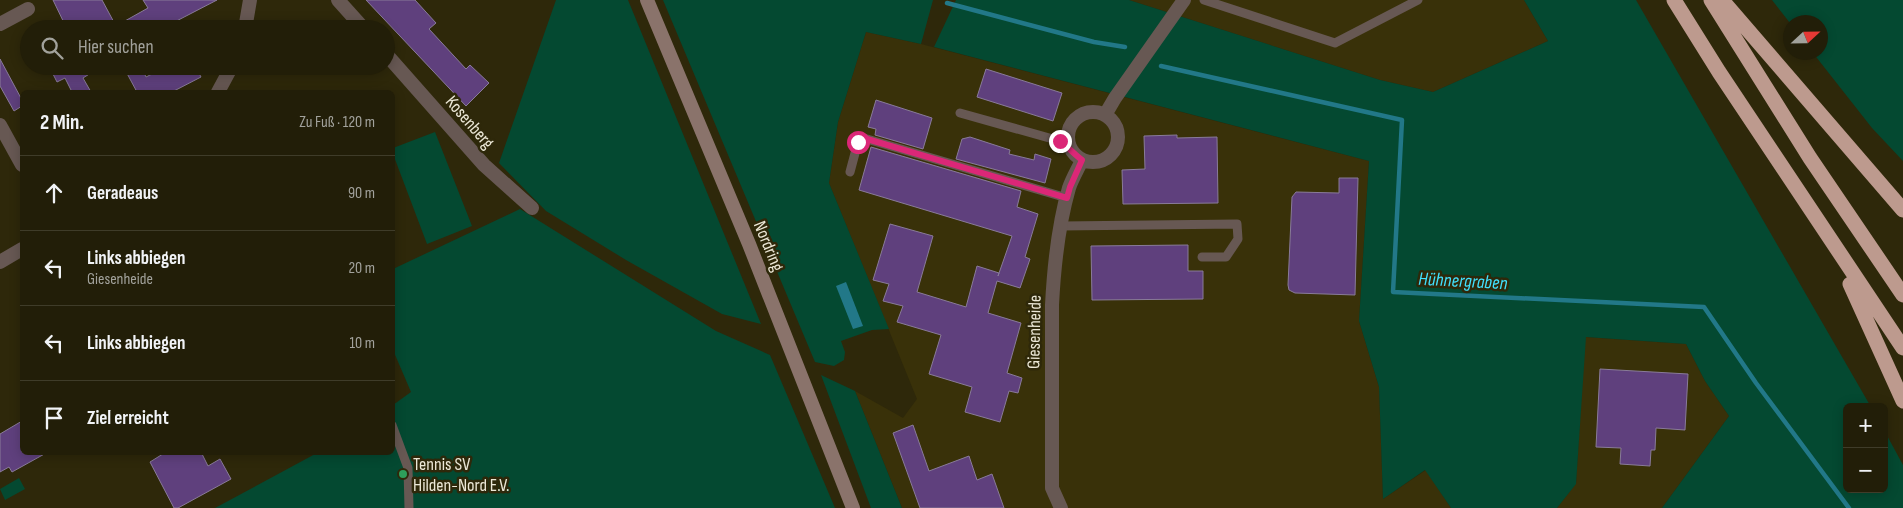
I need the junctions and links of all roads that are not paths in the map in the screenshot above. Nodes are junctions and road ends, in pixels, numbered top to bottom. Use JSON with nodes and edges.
{"nodes":[{"id":1,"x":250,"y":0,"type":"edge"},
{"id":2,"x":338,"y":0,"type":"edge"},
{"id":3,"x":647,"y":0,"type":"edge"},
{"id":4,"x":1184,"y":0,"type":"edge"},
{"id":5,"x":1204,"y":0,"type":"edge"},
{"id":6,"x":1418,"y":0,"type":"edge"},
{"id":7,"x":1674,"y":0,"type":"edge"},
{"id":8,"x":1711,"y":0,"type":"edge"},
{"id":9,"x":1722,"y":0,"type":"edge"},
{"id":10,"x":28,"y":9,"type":"dead end"},
{"id":11,"x":247,"y":20,"type":"edge"},
{"id":12,"x":356,"y":20,"type":"edge"},
{"id":13,"x":0,"y":24,"type":"edge"},
{"id":14,"x":395,"y":64,"type":"edge"},
{"id":15,"x":227,"y":75,"type":"edge"},
{"id":16,"x":219,"y":90,"type":"edge"},
{"id":17,"x":960,"y":113,"type":"dead end"},
{"id":18,"x":1105,"y":115,"type":"junction"},
{"id":19,"x":0,"y":125,"type":"edge"},
{"id":20,"x":1071,"y":148,"type":"junction"},
{"id":21,"x":1082,"y":160,"type":"junction"},
{"id":22,"x":20,"y":161,"type":"edge"},
{"id":23,"x":850,"y":172,"type":"dead end"},
{"id":24,"x":1067,"y":198,"type":"junction"},
{"id":25,"x":532,"y":208,"type":"dead end"},
{"id":26,"x":1903,"y":210,"type":"edge"},
{"id":27,"x":1061,"y":226,"type":"junction"},
{"id":28,"x":1833,"y":246,"type":"junction"},
{"id":29,"x":20,"y":250,"type":"edge"},
{"id":30,"x":1202,"y":257,"type":"dead end"},
{"id":31,"x":0,"y":262,"type":"edge"},
{"id":32,"x":1903,"y":295,"type":"edge"},
{"id":33,"x":1903,"y":348,"type":"edge"},
{"id":34,"x":1889,"y":370,"type":"junction"},
{"id":35,"x":1903,"y":389,"type":"edge"},
{"id":36,"x":1903,"y":401,"type":"edge"},
{"id":37,"x":395,"y":433,"type":"edge"},
{"id":38,"x":408,"y":508,"type":"edge"},
{"id":39,"x":853,"y":508,"type":"edge"},
{"id":40,"x":1060,"y":508,"type":"edge"}],
"edges":[{"from":1,"to":11,"type":"street"},
{"from":2,"to":12,"type":"street"},
{"from":3,"to":39,"type":"main road","name":"Nordring"},
{"from":4,"to":18,"type":"street"},
{"from":5,"to":6,"type":"lane"},
{"from":7,"to":28,"type":"highway"},
{"from":8,"to":32,"type":"highway"},
{"from":9,"to":26,"type":"highway"},
{"from":10,"to":13,"type":"street"},
{"from":14,"to":25,"type":"street","name":"Kosenberg"},
{"from":15,"to":16,"type":"street"},
{"from":17,"to":20,"type":"lane"},
{"from":18,"to":20,"type":"street"},
{"from":18,"to":21,"type":"street"},
{"from":19,"to":22,"type":"street"},
{"from":20,"to":21,"type":"street"},
{"from":21,"to":24,"type":"street","name":"Giesenheide"},
{"from":23,"to":24,"type":"lane"},
{"from":24,"to":27,"type":"street","name":"Giesenheide"},
{"from":27,"to":30,"type":"lane"},
{"from":27,"to":40,"type":"street","name":"Giesenheide"},
{"from":28,"to":33,"type":"highway"},
{"from":28,"to":34,"type":"highway"},
{"from":29,"to":31,"type":"street"},
{"from":34,"to":35,"type":"highway"},
{"from":34,"to":36,"type":"highway"},
{"from":37,"to":38,"type":"lane"}]}
